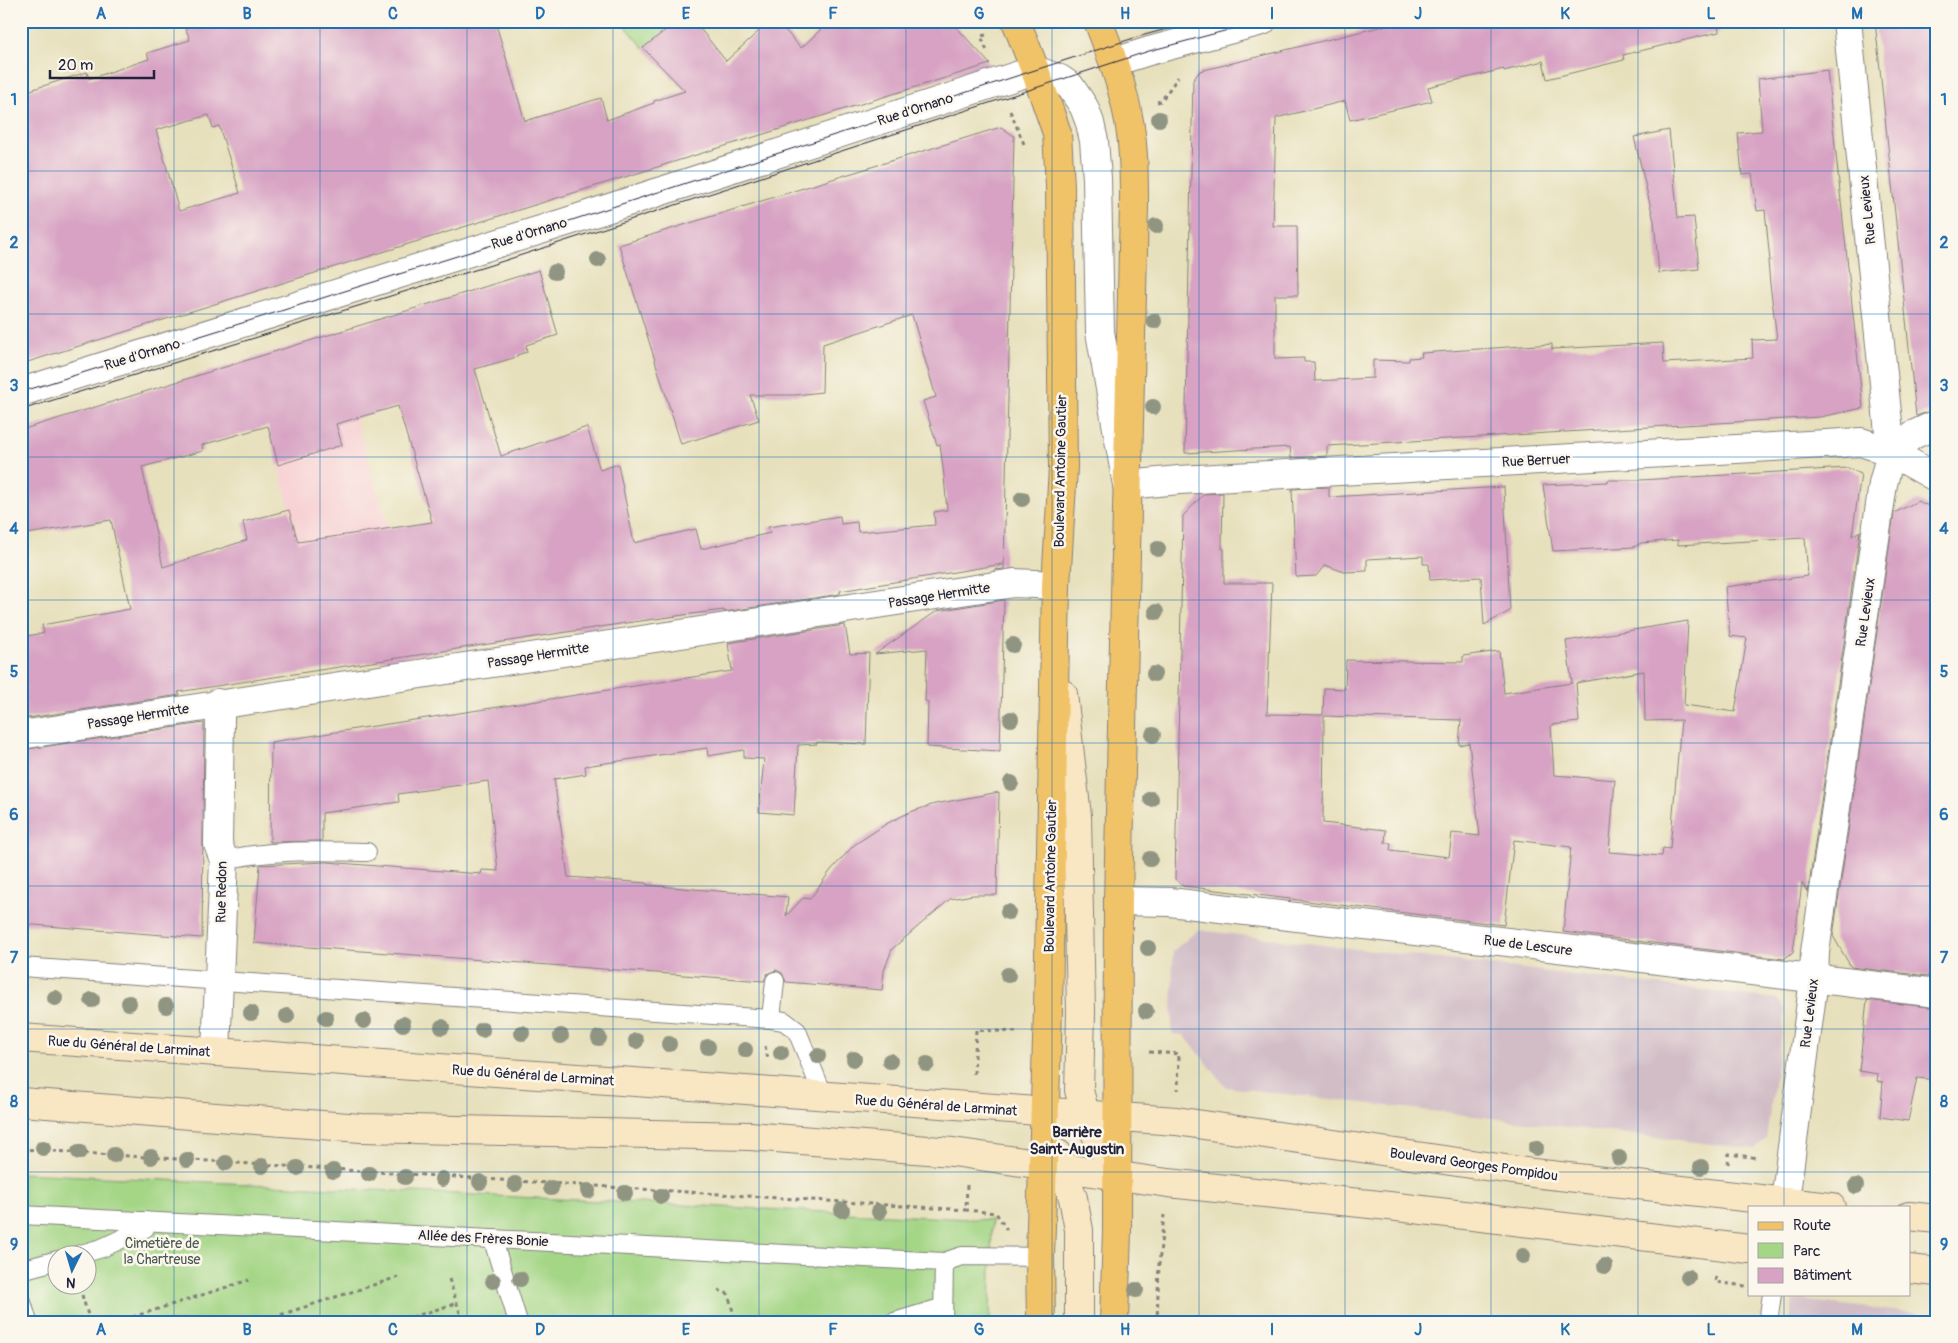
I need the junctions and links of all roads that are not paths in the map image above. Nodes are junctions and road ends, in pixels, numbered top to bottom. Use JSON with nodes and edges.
{"nodes":[{"id":1,"x":1016,"y":21,"type":"edge"},
{"id":2,"x":1098,"y":21,"type":"edge"},
{"id":3,"x":1262,"y":21,"type":"edge"},
{"id":4,"x":1848,"y":21,"type":"edge"},
{"id":5,"x":1114,"y":62,"type":"junction"},
{"id":6,"x":1035,"y":70,"type":"junction"},
{"id":7,"x":21,"y":392,"type":"edge"},
{"id":8,"x":1937,"y":424,"type":"edge"},
{"id":9,"x":1891,"y":452,"type":"junction"},
{"id":10,"x":1937,"y":478,"type":"edge"},
{"id":11,"x":1127,"y":485,"type":"junction"},
{"id":12,"x":1056,"y":585,"type":"junction"},
{"id":13,"x":1056,"y":636,"type":"junction"},
{"id":14,"x":218,"y":703,"type":"junction"},
{"id":15,"x":21,"y":734,"type":"edge"},
{"id":16,"x":367,"y":852,"type":"dead end"},
{"id":17,"x":224,"y":860,"type":"junction"},
{"id":18,"x":1118,"y":902,"type":"junction"},
{"id":19,"x":21,"y":967,"type":"edge"},
{"id":20,"x":1814,"y":979,"type":"junction"},
{"id":21,"x":775,"y":981,"type":"dead end"},
{"id":22,"x":218,"y":982,"type":"junction"},
{"id":23,"x":1937,"y":993,"type":"edge"},
{"id":24,"x":771,"y":1019,"type":"junction"},
{"id":25,"x":21,"y":1038,"type":"edge"},
{"id":26,"x":216,"y":1052,"type":"junction"},
{"id":27,"x":824,"y":1097,"type":"junction"},
{"id":28,"x":21,"y":1102,"type":"edge"},
{"id":29,"x":1044,"y":1112,"type":"junction"},
{"id":30,"x":1085,"y":1114,"type":"junction"},
{"id":31,"x":1118,"y":1117,"type":"junction"},
{"id":32,"x":1053,"y":1166,"type":"junction"},
{"id":33,"x":1118,"y":1176,"type":"junction"},
{"id":34,"x":1785,"y":1201,"type":"junction"},
{"id":35,"x":1823,"y":1206,"type":"edge"},
{"id":36,"x":21,"y":1215,"type":"edge"},
{"id":37,"x":1910,"y":1216,"type":"edge"},
{"id":38,"x":1937,"y":1219,"type":"edge"},
{"id":39,"x":145,"y":1221,"type":"junction"},
{"id":40,"x":494,"y":1238,"type":"junction"},
{"id":41,"x":98,"y":1249,"type":"edge"},
{"id":42,"x":1748,"y":1249,"type":"edge"},
{"id":43,"x":1040,"y":1256,"type":"junction"},
{"id":44,"x":944,"y":1262,"type":"junction"},
{"id":45,"x":48,"y":1263,"type":"edge"},
{"id":46,"x":1910,"y":1269,"type":"edge"},
{"id":47,"x":21,"y":1270,"type":"edge"},
{"id":48,"x":1937,"y":1272,"type":"edge"},
{"id":49,"x":1772,"y":1296,"type":"edge"},
{"id":50,"x":21,"y":1299,"type":"edge"},
{"id":51,"x":943,"y":1315,"type":"edge"},
{"id":52,"x":28,"y":1322,"type":"edge"},
{"id":53,"x":518,"y":1322,"type":"edge"},
{"id":54,"x":894,"y":1322,"type":"edge"},
{"id":55,"x":1041,"y":1322,"type":"edge"},
{"id":56,"x":1079,"y":1322,"type":"edge"},
{"id":57,"x":1114,"y":1322,"type":"edge"},
{"id":58,"x":1768,"y":1322,"type":"edge"}],
"edges":[{"from":1,"to":6,"type":"main road","name":"Boulevard Antoine Gautier"},
{"from":2,"to":5,"type":"main road"},
{"from":3,"to":5,"type":"street"},
{"from":4,"to":9,"type":"street","name":"Rue Levieux"},
{"from":5,"to":11,"type":"main road"},
{"from":6,"to":7,"type":"street","name":"Rue d'Ornano"},
{"from":6,"to":11,"type":"street"},
{"from":6,"to":12,"type":"main road","name":"Boulevard Antoine Gautier"},
{"from":8,"to":9,"type":"street"},
{"from":9,"to":10,"type":"street","name":"Rue Berruer"},
{"from":9,"to":11,"type":"street","name":"Rue Berruer"},
{"from":9,"to":20,"type":"street","name":"Rue Levieux"},
{"from":11,"to":18,"type":"main road"},
{"from":12,"to":13,"type":"main road","name":"Boulevard Antoine Gautier"},
{"from":12,"to":14,"type":"street","name":"Passage Hermitte"},
{"from":13,"to":29,"type":"main road","name":"Boulevard Antoine Gautier"},
{"from":13,"to":30,"type":"main road"},
{"from":14,"to":15,"type":"street","name":"Passage Hermitte"},
{"from":14,"to":17,"type":"street","name":"Rue Redon"},
{"from":16,"to":17,"type":"lane"},
{"from":17,"to":22,"type":"street","name":"Rue Redon"},
{"from":18,"to":20,"type":"street","name":"Rue de Lescure"},
{"from":18,"to":31,"type":"main road"},
{"from":19,"to":22,"type":"lane"},
{"from":20,"to":23,"type":"street","name":"Rue de Lescure"},
{"from":20,"to":34,"type":"street","name":"Rue Levieux"},
{"from":21,"to":24,"type":"lane"},
{"from":22,"to":24,"type":"lane"},
{"from":22,"to":26,"type":"street","name":"Rue Redon"},
{"from":24,"to":27,"type":"lane"},
{"from":25,"to":26,"type":"main road","name":"Rue du Général de Larminat"},
{"from":26,"to":27,"type":"main road","name":"Rue du Général de Larminat"},
{"from":27,"to":29,"type":"main road","name":"Rue du Général de Larminat"},
{"from":28,"to":32,"type":"main road"},
{"from":29,"to":30,"type":"main road","name":"Rue du Général de Larminat"},
{"from":29,"to":32,"type":"main road","name":"Boulevard Antoine Gautier"},
{"from":30,"to":31,"type":"main road","name":"Boulevard Georges Pompidou"},
{"from":30,"to":33,"type":"main road"},
{"from":31,"to":33,"type":"main road"},
{"from":31,"to":34,"type":"main road","name":"Boulevard Georges Pompidou"},
{"from":32,"to":33,"type":"main road"},
{"from":32,"to":43,"type":"main road","name":"Boulevard Antoine Gautier"},
{"from":32,"to":56,"type":"main road"},
{"from":33,"to":42,"type":"main road"},
{"from":33,"to":57,"type":"main road"},
{"from":34,"to":35,"type":"main road","name":"Boulevard Georges Pompidou"},
{"from":36,"to":39,"type":"lane","name":"Allée des Frères Bonie"},
{"from":37,"to":38,"type":"main road"},
{"from":39,"to":40,"type":"lane","name":"Allée des Frères Bonie"},
{"from":39,"to":41,"type":"lane"},
{"from":40,"to":44,"type":"lane","name":"Allée des Frères Bonie"},
{"from":40,"to":53,"type":"lane"},
{"from":43,"to":44,"type":"lane","name":"Allée des Frères Bonie"},
{"from":43,"to":55,"type":"main road","name":"Boulevard Antoine Gautier"},
{"from":44,"to":51,"type":"lane"},
{"from":45,"to":47,"type":"lane"},
{"from":46,"to":48,"type":"main road"},
{"from":49,"to":58,"type":"lane"},
{"from":50,"to":52,"type":"lane"},
{"from":51,"to":54,"type":"lane"}]}
